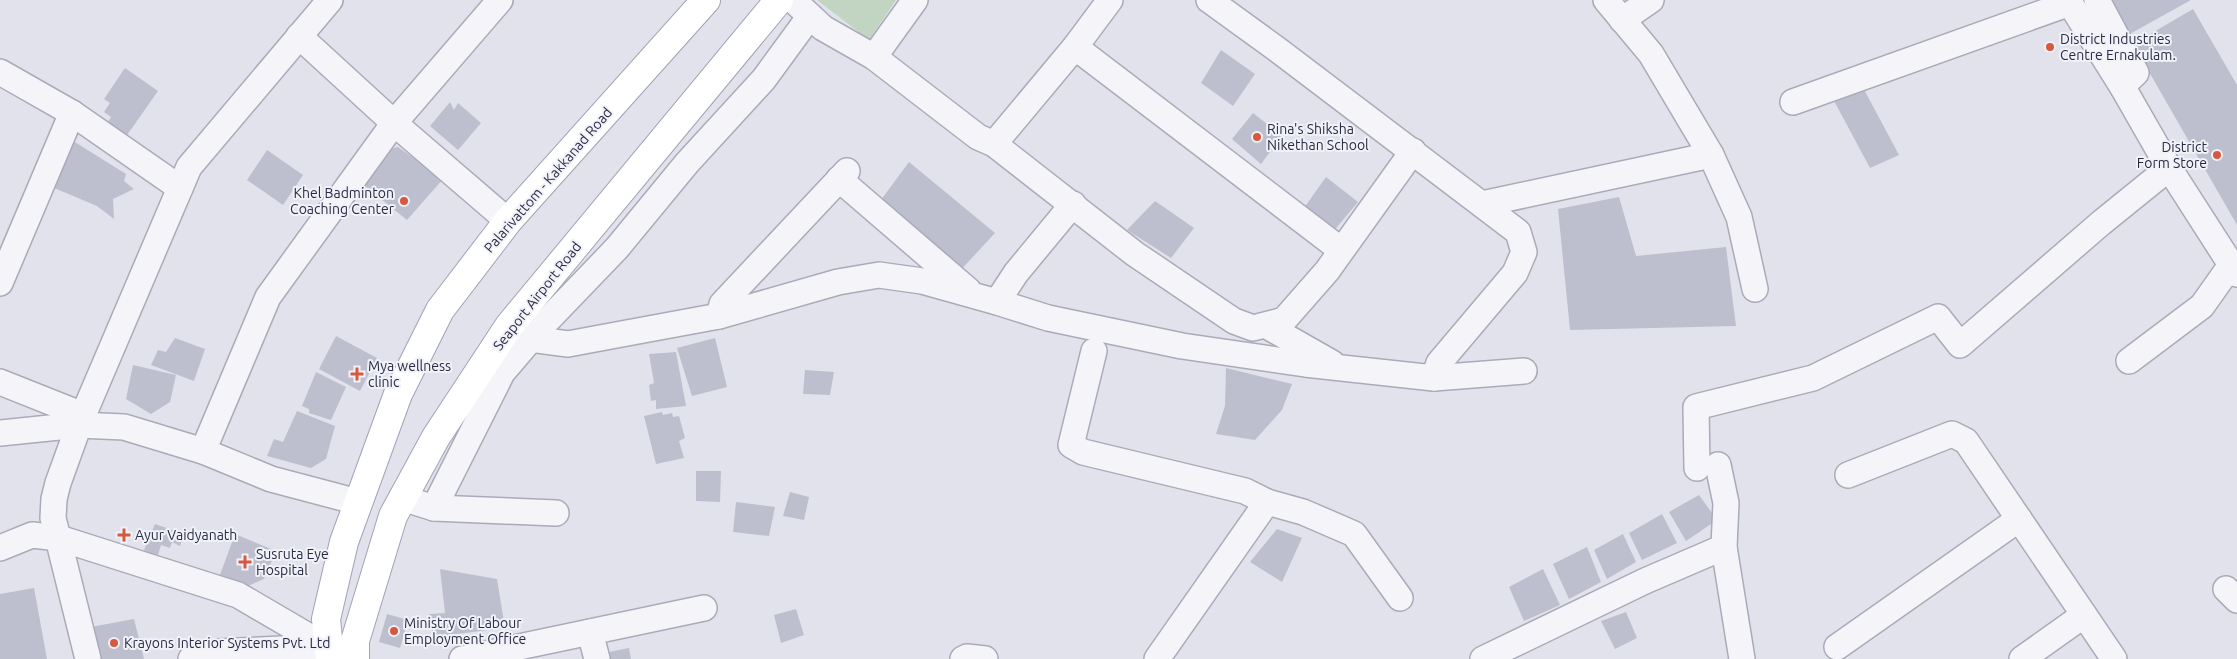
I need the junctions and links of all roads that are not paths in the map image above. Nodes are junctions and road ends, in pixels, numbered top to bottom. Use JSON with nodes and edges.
{"nodes":[{"id":1,"x":330,"y":0,"type":"edge"},
{"id":2,"x":500,"y":0,"type":"edge"},
{"id":3,"x":706,"y":0,"type":"edge"},
{"id":4,"x":779,"y":0,"type":"edge"},
{"id":5,"x":915,"y":0,"type":"edge"},
{"id":6,"x":1110,"y":0,"type":"edge"},
{"id":7,"x":1209,"y":0,"type":"edge"},
{"id":8,"x":1606,"y":0,"type":"edge"},
{"id":9,"x":1651,"y":0,"type":"edge"},
{"id":10,"x":2097,"y":0,"type":"edge"},
{"id":11,"x":2069,"y":1,"type":"edge"},
{"id":12,"x":801,"y":8,"type":"edge"},
{"id":13,"x":1622,"y":20,"type":"junction"},
{"id":14,"x":299,"y":36,"type":"junction"},
{"id":15,"x":1075,"y":47,"type":"junction"},
{"id":16,"x":874,"y":56,"type":"junction"},
{"id":17,"x":0,"y":72,"type":"edge"},
{"id":18,"x":2122,"y":86,"type":"junction"},
{"id":19,"x":1792,"y":102,"type":"dead end"},
{"id":20,"x":72,"y":113,"type":"junction"},
{"id":21,"x":394,"y":123,"type":"junction"},
{"id":22,"x":994,"y":144,"type":"junction"},
{"id":23,"x":1413,"y":150,"type":"junction"},
{"id":24,"x":1711,"y":156,"type":"junction"},
{"id":25,"x":2168,"y":168,"type":"junction"},
{"id":26,"x":180,"y":188,"type":"junction"},
{"id":27,"x":1073,"y":204,"type":"junction"},
{"id":28,"x":1482,"y":204,"type":"junction"},
{"id":29,"x":508,"y":221,"type":"junction"},
{"id":30,"x":1341,"y":250,"type":"junction"},
{"id":31,"x":2234,"y":270,"type":"edge"},
{"id":32,"x":0,"y":283,"type":"edge"},
{"id":33,"x":1755,"y":289,"type":"dead end"},
{"id":34,"x":986,"y":299,"type":"junction"},
{"id":35,"x":718,"y":316,"type":"junction"},
{"id":36,"x":1267,"y":326,"type":"junction"},
{"id":37,"x":530,"y":339,"type":"junction"},
{"id":38,"x":1094,"y":351,"type":"dead end"},
{"id":39,"x":2129,"y":361,"type":"dead end"},
{"id":40,"x":1336,"y":368,"type":"junction"},
{"id":41,"x":1524,"y":371,"type":"dead end"},
{"id":42,"x":1434,"y":378,"type":"junction"},
{"id":43,"x":0,"y":382,"type":"edge"},
{"id":44,"x":81,"y":420,"type":"junction"},
{"id":45,"x":0,"y":433,"type":"edge"},
{"id":46,"x":203,"y":451,"type":"junction"},
{"id":47,"x":1848,"y":475,"type":"dead end"},
{"id":48,"x":402,"y":498,"type":"junction"},
{"id":49,"x":358,"y":502,"type":"junction"},
{"id":50,"x":1267,"y":502,"type":"junction"},
{"id":51,"x":434,"y":508,"type":"junction"},
{"id":52,"x":556,"y":513,"type":"dead end"},
{"id":53,"x":2019,"y":519,"type":"junction"},
{"id":54,"x":59,"y":538,"type":"junction"},
{"id":55,"x":1724,"y":547,"type":"junction"},
{"id":56,"x":0,"y":548,"type":"edge"},
{"id":57,"x":1400,"y":598,"type":"dead end"},
{"id":58,"x":704,"y":608,"type":"dead end"},
{"id":59,"x":2084,"y":615,"type":"junction"},
{"id":60,"x":590,"y":632,"type":"junction"},
{"id":61,"x":1837,"y":647,"type":"dead end"},
{"id":62,"x":328,"y":653,"type":"edge"},
{"id":63,"x":1495,"y":656,"type":"edge"},
{"id":64,"x":88,"y":659,"type":"edge"},
{"id":65,"x":191,"y":659,"type":"edge"},
{"id":66,"x":354,"y":659,"type":"edge"},
{"id":67,"x":462,"y":659,"type":"edge"},
{"id":68,"x":597,"y":659,"type":"edge"},
{"id":69,"x":963,"y":659,"type":"edge"},
{"id":70,"x":986,"y":659,"type":"edge"},
{"id":71,"x":1157,"y":659,"type":"edge"},
{"id":72,"x":1742,"y":659,"type":"edge"},
{"id":73,"x":2022,"y":659,"type":"edge"},
{"id":74,"x":2114,"y":659,"type":"edge"}],
"edges":[{"from":1,"to":14,"type":"street"},
{"from":2,"to":21,"type":"street"},
{"from":3,"to":29,"type":"main road","name":"Palarivattom - Kakkanad Road"},
{"from":4,"to":48,"type":"main road","name":"Seaport Airport Road"},
{"from":5,"to":16,"type":"street"},
{"from":6,"to":15,"type":"street"},
{"from":7,"to":23,"type":"street"},
{"from":8,"to":13,"type":"street"},
{"from":9,"to":13,"type":"street"},
{"from":10,"to":18,"type":"street"},
{"from":11,"to":18,"type":"street"},
{"from":11,"to":19,"type":"street"},
{"from":12,"to":16,"type":"street"},
{"from":12,"to":37,"type":"street"},
{"from":13,"to":24,"type":"street"},
{"from":14,"to":21,"type":"street"},
{"from":14,"to":26,"type":"street"},
{"from":15,"to":22,"type":"street"},
{"from":15,"to":30,"type":"street"},
{"from":16,"to":22,"type":"street"},
{"from":17,"to":20,"type":"street"},
{"from":18,"to":25,"type":"street"},
{"from":20,"to":26,"type":"street"},
{"from":20,"to":32,"type":"street"},
{"from":21,"to":29,"type":"street"},
{"from":21,"to":46,"type":"street"},
{"from":22,"to":27,"type":"street"},
{"from":23,"to":28,"type":"street"},
{"from":23,"to":30,"type":"street"},
{"from":24,"to":28,"type":"street"},
{"from":24,"to":33,"type":"street"},
{"from":25,"to":31,"type":"street"},
{"from":25,"to":55,"type":"street"},
{"from":26,"to":44,"type":"street"},
{"from":27,"to":34,"type":"street"},
{"from":27,"to":36,"type":"street"},
{"from":28,"to":42,"type":"street"},
{"from":29,"to":49,"type":"main road","name":"Palarivattom - Kakkanad Road"},
{"from":30,"to":36,"type":"street"},
{"from":31,"to":39,"type":"street"},
{"from":34,"to":35,"type":"street"},
{"from":34,"to":35,"type":"street"},
{"from":34,"to":40,"type":"street"},
{"from":35,"to":37,"type":"street"},
{"from":36,"to":40,"type":"street"},
{"from":37,"to":51,"type":"street"},
{"from":38,"to":50,"type":"street"},
{"from":40,"to":42,"type":"street"},
{"from":41,"to":42,"type":"street"},
{"from":43,"to":44,"type":"street"},
{"from":44,"to":45,"type":"street"},
{"from":44,"to":46,"type":"street"},
{"from":44,"to":54,"type":"street"},
{"from":46,"to":49,"type":"street"},
{"from":47,"to":53,"type":"street"},
{"from":48,"to":51,"type":"street"},
{"from":48,"to":66,"type":"main road","name":"Seaport Airport Road"},
{"from":49,"to":62,"type":"main road","name":"Palarivattom - Kakkanad Road"},
{"from":50,"to":57,"type":"street"},
{"from":50,"to":71,"type":"street"},
{"from":51,"to":52,"type":"street"},
{"from":53,"to":59,"type":"street"},
{"from":53,"to":61,"type":"street"},
{"from":54,"to":56,"type":"street"},
{"from":54,"to":62,"type":"street"},
{"from":54,"to":64,"type":"street"},
{"from":55,"to":63,"type":"street"},
{"from":55,"to":72,"type":"street"},
{"from":58,"to":60,"type":"street"},
{"from":59,"to":73,"type":"street"},
{"from":59,"to":74,"type":"street"},
{"from":60,"to":67,"type":"street"},
{"from":60,"to":68,"type":"street"},
{"from":62,"to":65,"type":"street"},
{"from":69,"to":70,"type":"street"}]}
